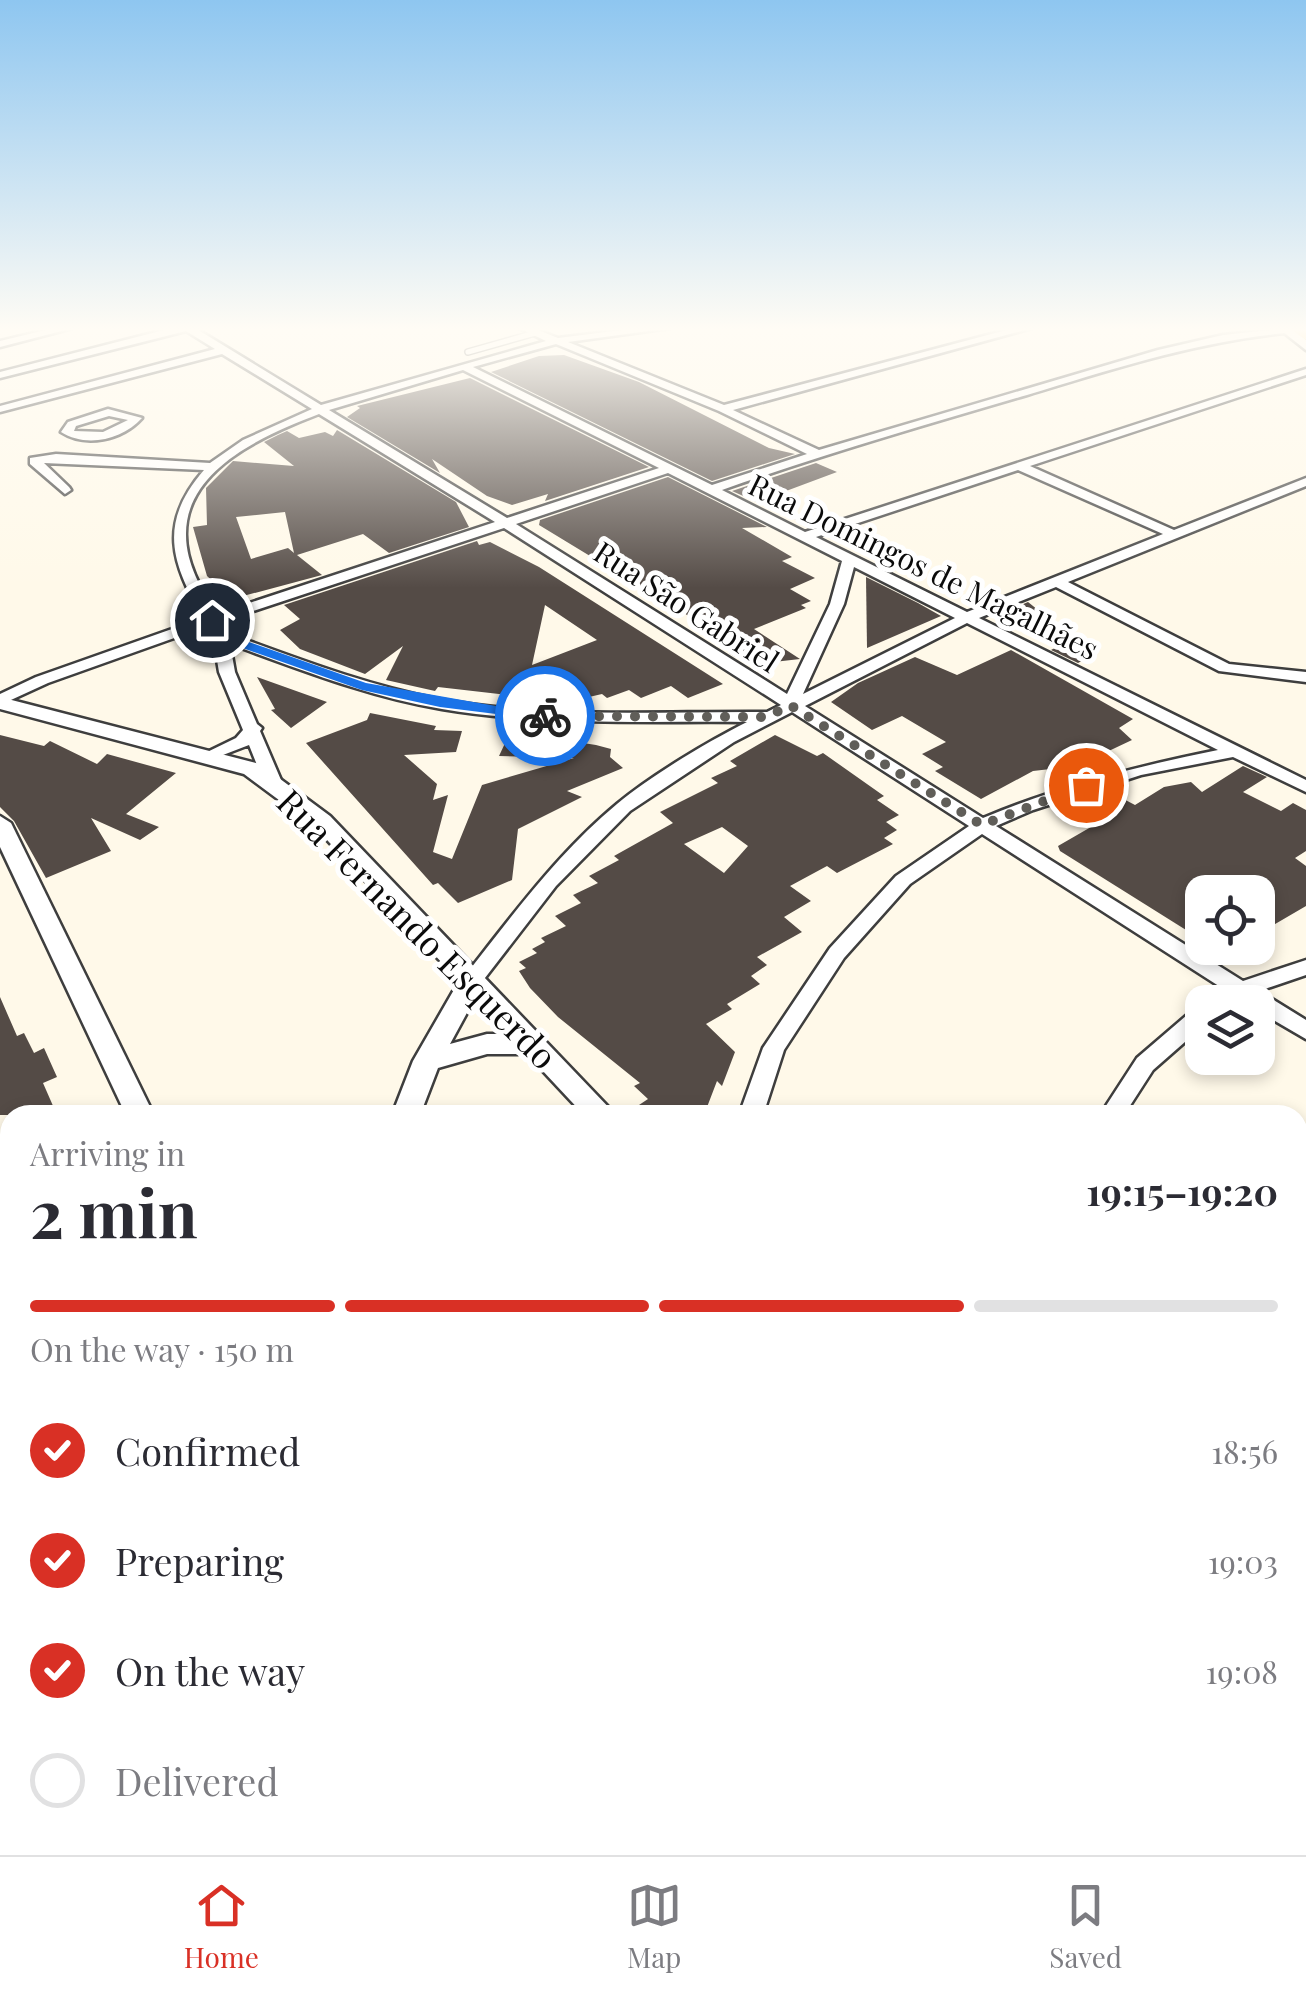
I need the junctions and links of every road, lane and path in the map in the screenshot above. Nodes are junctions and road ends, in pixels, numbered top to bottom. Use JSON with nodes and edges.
{"nodes":[{"id":1,"x":79,"y":415,"type":"edge"},
{"id":2,"x":105,"y":415,"type":"edge"},
{"id":3,"x":127,"y":415,"type":"edge"},
{"id":4,"x":303,"y":415,"type":"edge"},
{"id":5,"x":325,"y":415,"type":"edge"},
{"id":6,"x":565,"y":415,"type":"edge"},
{"id":7,"x":735,"y":415,"type":"edge"},
{"id":8,"x":948,"y":415,"type":"edge"},
{"id":9,"x":1173,"y":415,"type":"edge"},
{"id":10,"x":83,"y":418,"type":"junction"},
{"id":11,"x":815,"y":453,"type":"junction"},
{"id":12,"x":1016,"y":465,"type":"junction"},
{"id":13,"x":215,"y":467,"type":"junction"},
{"id":14,"x":666,"y":470,"type":"junction"},
{"id":15,"x":1306,"y":482,"type":"edge"},
{"id":16,"x":65,"y":490,"type":"dead end"},
{"id":17,"x":708,"y":491,"type":"junction"},
{"id":18,"x":505,"y":522,"type":"junction"},
{"id":19,"x":1173,"y":534,"type":"junction"},
{"id":20,"x":802,"y":537,"type":"junction"},
{"id":21,"x":848,"y":560,"type":"junction"},
{"id":22,"x":1056,"y":581,"type":"junction"},
{"id":23,"x":970,"y":616,"type":"junction"},
{"id":24,"x":212,"y":620,"type":"junction"},
{"id":25,"x":221,"y":636,"type":"junction"},
{"id":26,"x":1306,"y":677,"type":"edge"},
{"id":27,"x":0,"y":702,"type":"edge"},
{"id":28,"x":790,"y":705,"type":"junction"},
{"id":29,"x":767,"y":717,"type":"junction"},
{"id":30,"x":254,"y":728,"type":"junction"},
{"id":31,"x":1238,"y":751,"type":"junction"},
{"id":32,"x":210,"y":755,"type":"junction"},
{"id":33,"x":272,"y":780,"type":"junction"},
{"id":34,"x":1306,"y":787,"type":"edge"},
{"id":35,"x":0,"y":823,"type":"edge"},
{"id":36,"x":982,"y":825,"type":"junction"},
{"id":37,"x":1306,"y":967,"type":"edge"},
{"id":38,"x":471,"y":982,"type":"junction"},
{"id":39,"x":1236,"y":985,"type":"edge"},
{"id":40,"x":1254,"y":985,"type":"edge"},
{"id":41,"x":1275,"y":1011,"type":"edge"},
{"id":42,"x":1185,"y":1029,"type":"edge"},
{"id":43,"x":1306,"y":1031,"type":"edge"},
{"id":44,"x":533,"y":1044,"type":"junction"},
{"id":45,"x":427,"y":1061,"type":"junction"},
{"id":46,"x":135,"y":1105,"type":"edge"},
{"id":47,"x":410,"y":1105,"type":"edge"},
{"id":48,"x":592,"y":1105,"type":"edge"},
{"id":49,"x":755,"y":1105,"type":"edge"},
{"id":50,"x":1118,"y":1105,"type":"edge"}],
"edges":[{"from":1,"to":10,"type":"street"},
{"from":2,"to":10,"type":"street"},
{"from":3,"to":10,"type":"street"},
{"from":4,"to":13,"type":"street","name":"Rua Fernando Esquerdo"},
{"from":5,"to":18,"type":"street","name":"Rua São Gabriel"},
{"from":6,"to":14,"type":"street","name":"Rua Domingos de Magalhães"},
{"from":7,"to":11,"type":"street"},
{"from":8,"to":11,"type":"street"},
{"from":9,"to":12,"type":"street"},
{"from":11,"to":17,"type":"street"},
{"from":12,"to":19,"type":"street"},
{"from":12,"to":20,"type":"street"},
{"from":13,"to":16,"type":"street"},
{"from":13,"to":24,"type":"street","name":"Rua Fernando Esquerdo"},
{"from":14,"to":17,"type":"street","name":"Rua Domingos de Magalhães"},
{"from":14,"to":18,"type":"street"},
{"from":15,"to":19,"type":"street"},
{"from":17,"to":20,"type":"street","name":"Rua Domingos de Magalhães"},
{"from":18,"to":24,"type":"street"},
{"from":18,"to":28,"type":"street","name":"Rua São Gabriel"},
{"from":19,"to":22,"type":"street"},
{"from":20,"to":21,"type":"street","name":"Rua Domingos de Magalhães"},
{"from":21,"to":23,"type":"street","name":"Rua Domingos de Magalhães"},
{"from":21,"to":28,"type":"street"},
{"from":22,"to":23,"type":"street"},
{"from":22,"to":26,"type":"street"},
{"from":23,"to":28,"type":"street"},
{"from":23,"to":31,"type":"street","name":"Rua Domingos de Magalhães"},
{"from":24,"to":25,"type":"street","name":"Rua Fernando Esquerdo"},
{"from":24,"to":27,"type":"street"},
{"from":25,"to":29,"type":"street"},
{"from":25,"to":30,"type":"street","name":"Rua Fernando Esquerdo"},
{"from":27,"to":32,"type":"street"},
{"from":28,"to":29,"type":"street"},
{"from":28,"to":36,"type":"street","name":"Rua São Gabriel"},
{"from":29,"to":38,"type":"street"},
{"from":30,"to":32,"type":"street"},
{"from":30,"to":33,"type":"street","name":"Rua Fernando Esquerdo"},
{"from":31,"to":34,"type":"street","name":"Rua Domingos de Magalhães"},
{"from":31,"to":36,"type":"street"},
{"from":32,"to":33,"type":"street"},
{"from":33,"to":38,"type":"street","name":"Rua Fernando Esquerdo"},
{"from":35,"to":46,"type":"street"},
{"from":36,"to":39,"type":"street","name":"Rua São Gabriel"},
{"from":36,"to":49,"type":"street"},
{"from":37,"to":40,"type":"street"},
{"from":38,"to":44,"type":"street","name":"Rua Fernando Esquerdo"},
{"from":38,"to":45,"type":"street"},
{"from":41,"to":43,"type":"street","name":"Rua São Gabriel"},
{"from":42,"to":50,"type":"street"},
{"from":44,"to":45,"type":"street"},
{"from":44,"to":48,"type":"street","name":"Rua Fernando Esquerdo"},
{"from":45,"to":47,"type":"street"}]}
